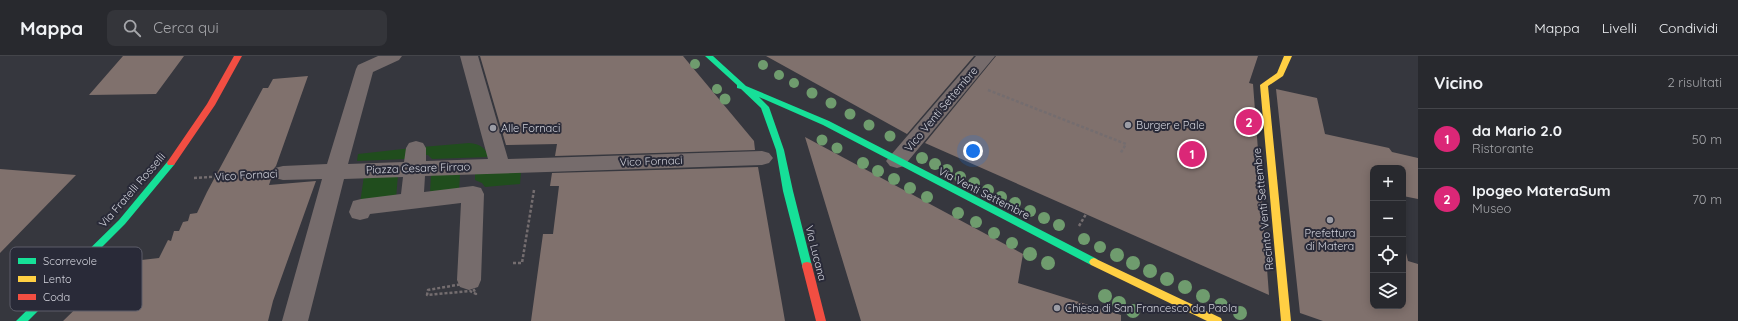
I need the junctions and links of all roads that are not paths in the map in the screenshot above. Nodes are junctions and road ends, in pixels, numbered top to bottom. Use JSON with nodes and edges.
{"nodes":[{"id":1,"x":238,"y":56,"type":"edge"},
{"id":2,"x":392,"y":56,"type":"edge"},
{"id":3,"x":469,"y":56,"type":"edge"},
{"id":4,"x":709,"y":56,"type":"edge"},
{"id":5,"x":986,"y":56,"type":"edge"},
{"id":6,"x":1288,"y":56,"type":"edge"},
{"id":7,"x":740,"y":86,"type":"junction"},
{"id":8,"x":415,"y":158,"type":"junction"},
{"id":9,"x":762,"y":158,"type":"dead end"},
{"id":10,"x":897,"y":161,"type":"junction"},
{"id":11,"x":539,"y":165,"type":"joint"},
{"id":12,"x":500,"y":166,"type":"junction"},
{"id":13,"x":467,"y":167,"type":"junction"},
{"id":14,"x":336,"y":170,"type":"junction"},
{"id":15,"x":283,"y":173,"type":"road end"},
{"id":16,"x":463,"y":195,"type":"junction"},
{"id":17,"x":412,"y":201,"type":"junction"},
{"id":18,"x":360,"y":212,"type":"dead end"},
{"id":19,"x":96,"y":247,"type":"edge"},
{"id":20,"x":469,"y":280,"type":"dead end"},
{"id":21,"x":31,"y":311,"type":"edge"},
{"id":22,"x":21,"y":321,"type":"edge"},
{"id":23,"x":295,"y":321,"type":"edge"},
{"id":24,"x":820,"y":321,"type":"edge"},
{"id":25,"x":1217,"y":321,"type":"edge"},
{"id":26,"x":1286,"y":321,"type":"edge"}],
"edges":[{"from":1,"to":19,"type":"street","name":"Via Fratelli Rosselli"},
{"from":2,"to":14,"type":"street"},
{"from":3,"to":12,"type":"street"},
{"from":4,"to":7,"type":"street"},
{"from":5,"to":10,"type":"street","name":"Vico Venti Settembre"},
{"from":6,"to":26,"type":"street","name":"Recinto Venti Settembre"},
{"from":7,"to":10,"type":"street","name":"Via Venti Settembre"},
{"from":7,"to":24,"type":"street","name":"Via Lucana"},
{"from":8,"to":13,"type":"street","name":"Piazza Cesare Firrao"},
{"from":8,"to":14,"type":"street","name":"Piazza Cesare Firrao"},
{"from":8,"to":17,"type":"street"},
{"from":9,"to":11,"type":"street","name":"Vico Fornaci"},
{"from":10,"to":25,"type":"street","name":"Via Venti Settembre"},
{"from":11,"to":12,"type":"street","name":"Piazza Cesare Firrao"},
{"from":12,"to":13,"type":"street","name":"Piazza Cesare Firrao"},
{"from":13,"to":16,"type":"street"},
{"from":14,"to":15,"type":"street","name":"Vico Fornaci"},
{"from":14,"to":23,"type":"street"},
{"from":16,"to":17,"type":"street"},
{"from":16,"to":20,"type":"street"},
{"from":17,"to":18,"type":"street"},
{"from":21,"to":22,"type":"street","name":"Via Fratelli Rosselli"}]}
